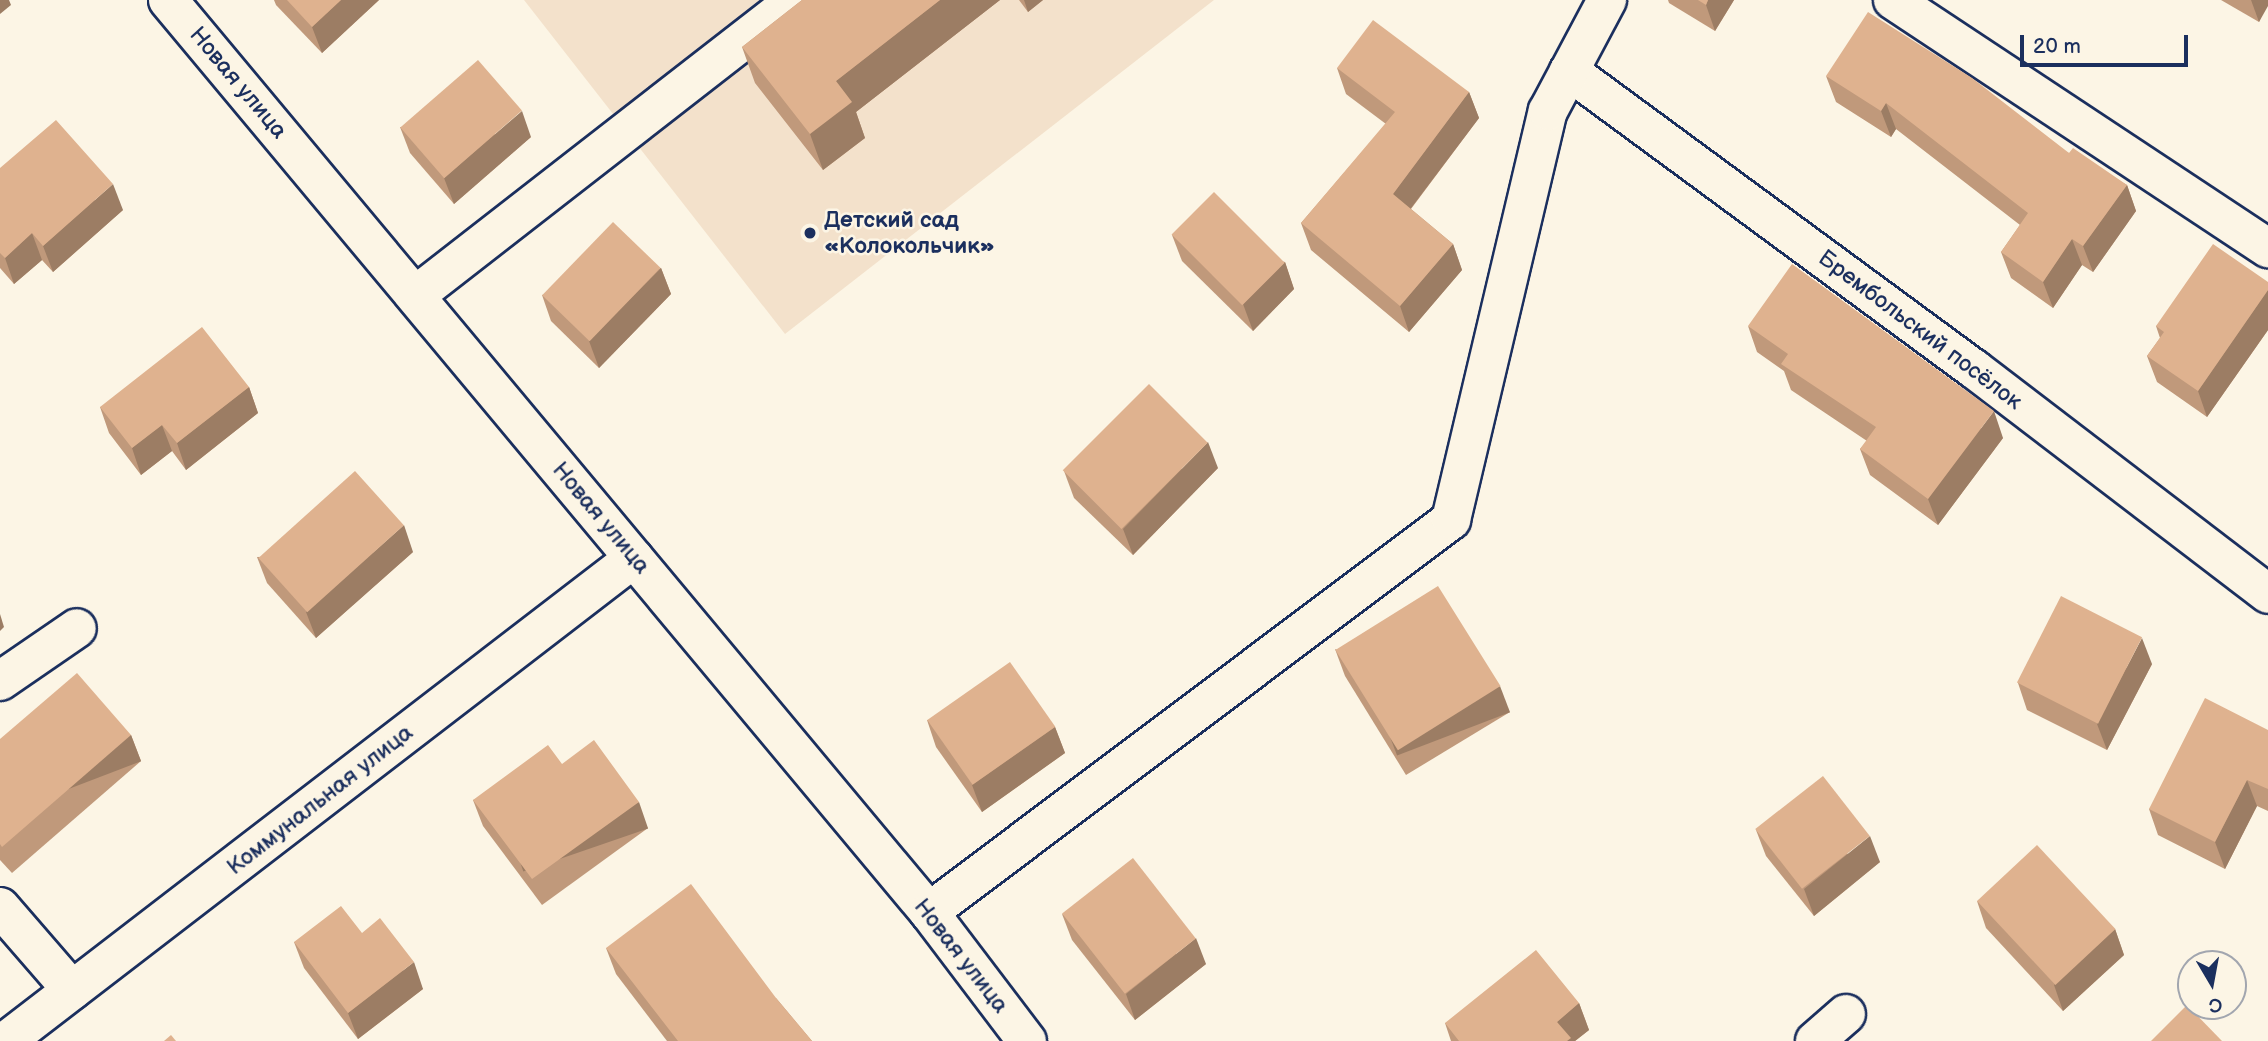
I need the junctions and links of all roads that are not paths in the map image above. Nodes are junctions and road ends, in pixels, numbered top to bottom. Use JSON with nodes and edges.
{"nodes":[{"id":1,"x":168,"y":0,"type":"edge"},
{"id":2,"x":795,"y":0,"type":"edge"},
{"id":3,"x":1606,"y":0,"type":"edge"},
{"id":4,"x":1893,"y":0,"type":"edge"},
{"id":5,"x":1569,"y":71,"type":"junction"},
{"id":6,"x":2268,"y":248,"type":"edge"},
{"id":7,"x":416,"y":295,"type":"junction"},
{"id":8,"x":634,"y":558,"type":"junction"},
{"id":9,"x":2268,"y":594,"type":"edge"},
{"id":10,"x":78,"y":628,"type":"dead end"},
{"id":11,"x":0,"y":681,"type":"edge"},
{"id":12,"x":0,"y":908,"type":"edge"},
{"id":13,"x":929,"y":912,"type":"junction"},
{"id":14,"x":72,"y":990,"type":"junction"},
{"id":15,"x":1846,"y":1014,"type":"dead end"},
{"id":16,"x":6,"y":1041,"type":"edge"},
{"id":17,"x":1027,"y":1041,"type":"edge"},
{"id":18,"x":1815,"y":1041,"type":"edge"}],
"edges":[{"from":1,"to":7,"type":"street","name":"Новая улица"},
{"from":2,"to":7,"type":"street"},
{"from":3,"to":5,"type":"street"},
{"from":4,"to":6,"type":"street"},
{"from":5,"to":9,"type":"street","name":"Брембольский посёлок"},
{"from":5,"to":13,"type":"street"},
{"from":7,"to":8,"type":"street","name":"Новая улица"},
{"from":8,"to":13,"type":"street","name":"Новая улица"},
{"from":8,"to":14,"type":"street","name":"Коммунальная улица"},
{"from":10,"to":11,"type":"street"},
{"from":12,"to":14,"type":"street"},
{"from":13,"to":17,"type":"street","name":"Новая улица"},
{"from":14,"to":16,"type":"street","name":"Коммунальная улица"},
{"from":15,"to":18,"type":"street"}]}
